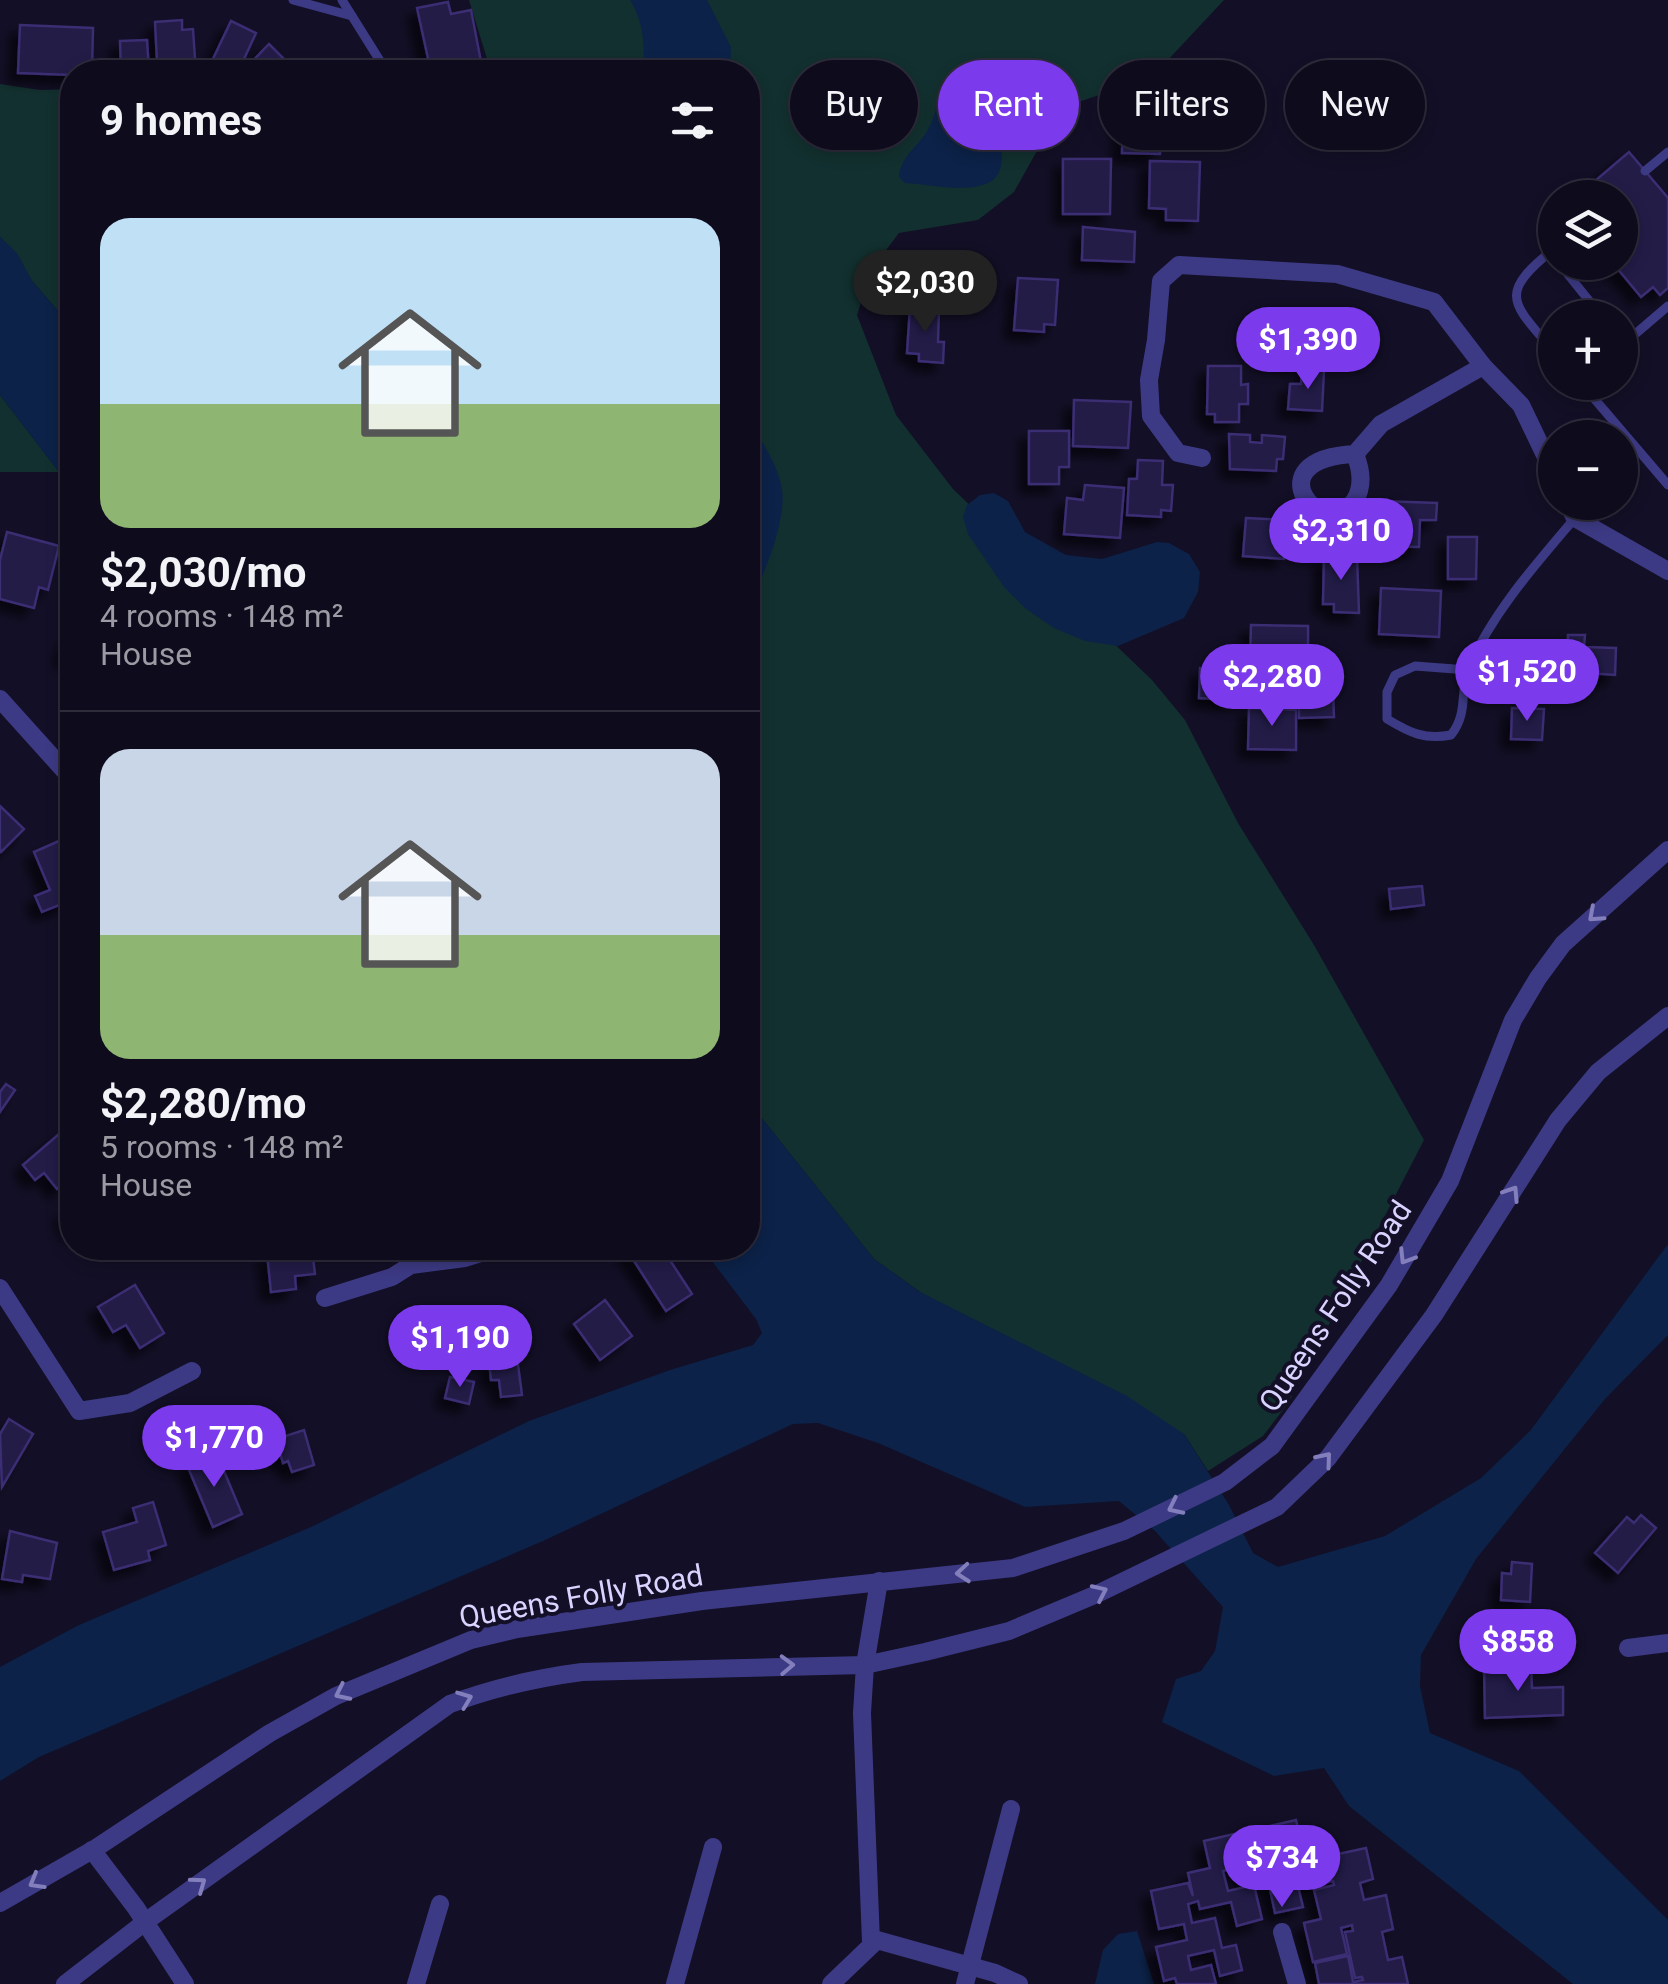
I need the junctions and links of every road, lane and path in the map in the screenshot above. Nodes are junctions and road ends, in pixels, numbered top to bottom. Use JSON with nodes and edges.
{"nodes":[{"id":1,"x":293,"y":0,"type":"edge"},
{"id":2,"x":342,"y":0,"type":"edge"},
{"id":3,"x":352,"y":16,"type":"junction"},
{"id":4,"x":380,"y":60,"type":"edge"},
{"id":5,"x":1668,"y":152,"type":"edge"},
{"id":6,"x":1645,"y":171,"type":"dead end"},
{"id":7,"x":1538,"y":266,"type":"edge"},
{"id":8,"x":1574,"y":280,"type":"edge"},
{"id":9,"x":1589,"y":300,"type":"edge"},
{"id":10,"x":1668,"y":306,"type":"edge"},
{"id":11,"x":1538,"y":330,"type":"edge"},
{"id":12,"x":1638,"y":330,"type":"edge"},
{"id":13,"x":1483,"y":366,"type":"junction"},
{"id":14,"x":1595,"y":400,"type":"edge"},
{"id":15,"x":1538,"y":440,"type":"edge"},
{"id":16,"x":1355,"y":454,"type":"dead end"},
{"id":17,"x":1202,"y":458,"type":"dead end"},
{"id":18,"x":1668,"y":485,"type":"edge"},
{"id":19,"x":1564,"y":520,"type":"edge"},
{"id":20,"x":1587,"y":520,"type":"edge"},
{"id":21,"x":1668,"y":571,"type":"edge"},
{"id":22,"x":1468,"y":670,"type":"junction"},
{"id":23,"x":0,"y":699,"type":"edge"},
{"id":24,"x":60,"y":766,"type":"edge"},
{"id":25,"x":1668,"y":850,"type":"edge"},
{"id":26,"x":1668,"y":1016,"type":"edge"},
{"id":27,"x":404,"y":1260,"type":"edge"},
{"id":28,"x":0,"y":1288,"type":"edge"},
{"id":29,"x":325,"y":1298,"type":"dead end"},
{"id":30,"x":192,"y":1371,"type":"dead end"},
{"id":31,"x":879,"y":1581,"type":"junction"},
{"id":32,"x":1668,"y":1643,"type":"edge"},
{"id":33,"x":1628,"y":1648,"type":"dead end"},
{"id":34,"x":866,"y":1664,"type":"junction"},
{"id":35,"x":1010,"y":1809,"type":"dead end"},
{"id":36,"x":713,"y":1847,"type":"dead end"},
{"id":37,"x":92,"y":1850,"type":"junction"},
{"id":38,"x":0,"y":1902,"type":"edge"},
{"id":39,"x":440,"y":1904,"type":"dead end"},
{"id":40,"x":145,"y":1922,"type":"junction"},
{"id":41,"x":1282,"y":1932,"type":"dead end"},
{"id":42,"x":871,"y":1942,"type":"junction"},
{"id":43,"x":967,"y":1975,"type":"edge"},
{"id":44,"x":65,"y":1984,"type":"edge"},
{"id":45,"x":184,"y":1984,"type":"edge"},
{"id":46,"x":416,"y":1984,"type":"edge"},
{"id":47,"x":675,"y":1984,"type":"edge"},
{"id":48,"x":832,"y":1984,"type":"edge"},
{"id":49,"x":1019,"y":1984,"type":"edge"},
{"id":50,"x":1297,"y":1984,"type":"edge"}],
"edges":[{"from":1,"to":3,"type":"lane"},
{"from":2,"to":3,"type":"lane"},
{"from":3,"to":4,"type":"lane"},
{"from":5,"to":6,"type":"lane"},
{"from":7,"to":11,"type":"lane"},
{"from":8,"to":9,"type":"lane"},
{"from":10,"to":12,"type":"lane"},
{"from":13,"to":15,"type":"street"},
{"from":13,"to":16,"type":"street"},
{"from":13,"to":17,"type":"street"},
{"from":14,"to":18,"type":"lane"},
{"from":19,"to":22,"type":"lane"},
{"from":20,"to":21,"type":"street"},
{"from":22,"to":22,"type":"lane"},
{"from":23,"to":24,"type":"street"},
{"from":25,"to":31,"type":"street","name":"Queens Folly Road","one_way":true},
{"from":34,"to":26,"type":"street","one_way":true},
{"from":27,"to":29,"type":"street"},
{"from":28,"to":30,"type":"street"},
{"from":31,"to":34,"type":"street"},
{"from":31,"to":37,"type":"street","name":"Queens Folly Road","one_way":true},
{"from":32,"to":33,"type":"street"},
{"from":40,"to":34,"type":"street","one_way":true},
{"from":34,"to":42,"type":"street"},
{"from":35,"to":43,"type":"street"},
{"from":36,"to":47,"type":"street"},
{"from":37,"to":38,"type":"street","name":"Queens Folly Road","one_way":true},
{"from":37,"to":40,"type":"street"},
{"from":39,"to":46,"type":"street"},
{"from":40,"to":44,"type":"street"},
{"from":40,"to":45,"type":"street"},
{"from":41,"to":50,"type":"street"},
{"from":42,"to":43,"type":"street"},
{"from":42,"to":48,"type":"street"},
{"from":43,"to":49,"type":"street"}]}
